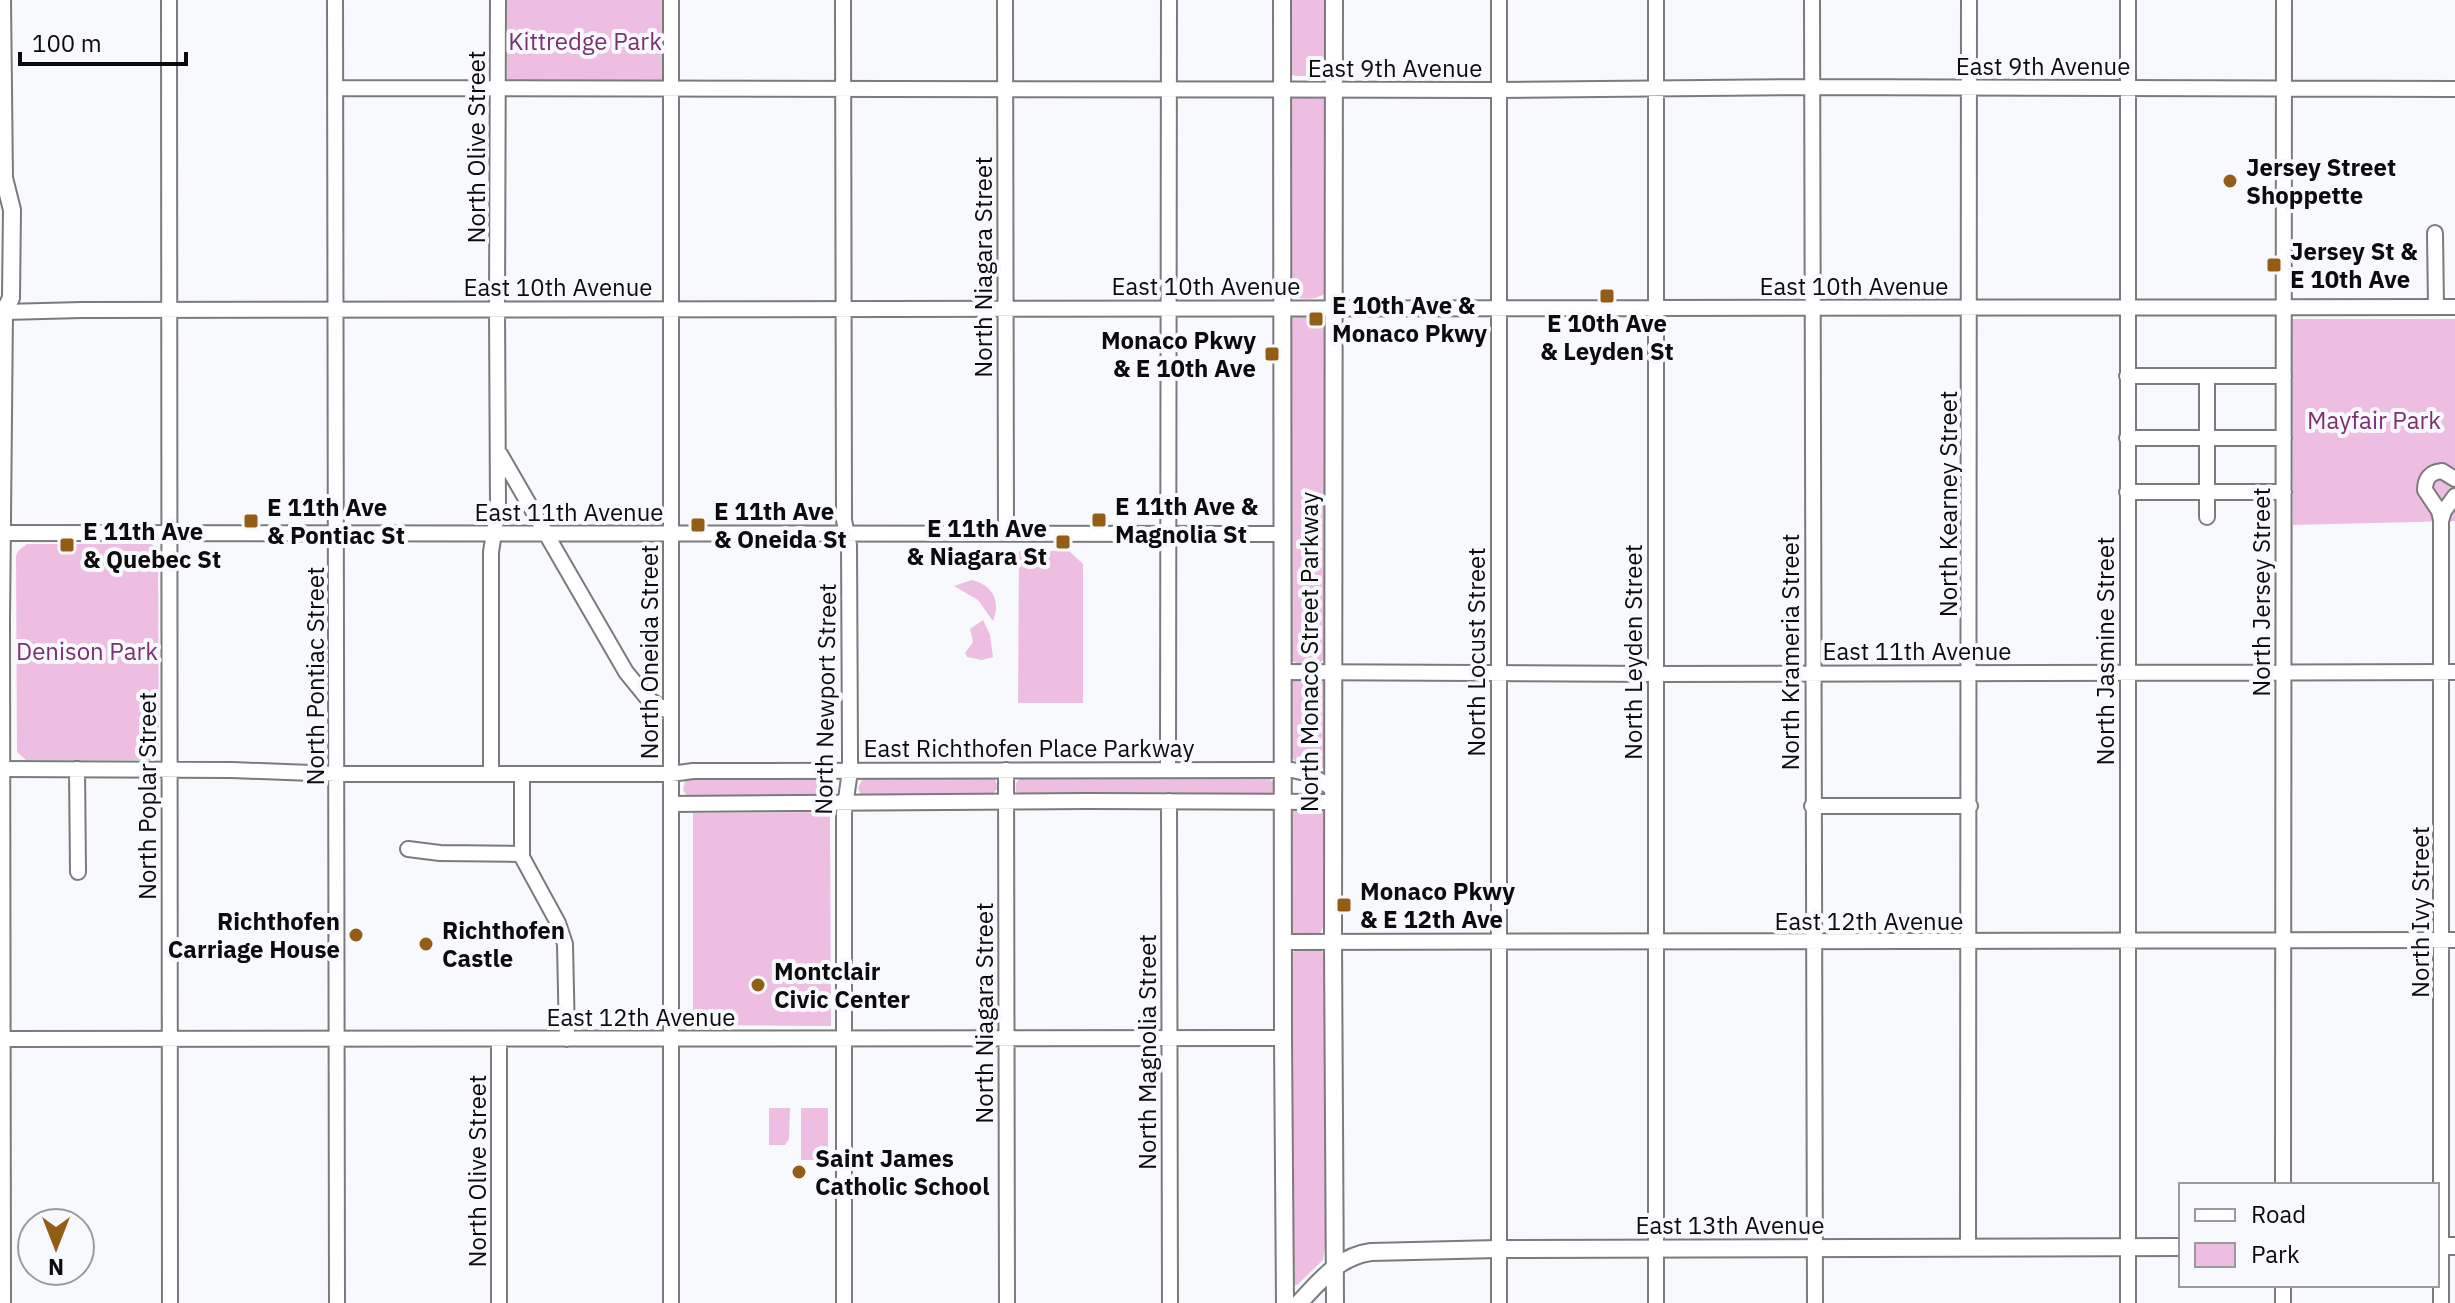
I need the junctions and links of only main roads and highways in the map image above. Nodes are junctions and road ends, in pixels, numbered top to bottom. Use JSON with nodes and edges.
{"nodes":[{"id":1,"x":1282,"y":0,"type":"edge"},
{"id":2,"x":1334,"y":0,"type":"edge"},
{"id":3,"x":2,"y":2,"type":"edge"},
{"id":4,"x":2,"y":129,"type":"edge"},
{"id":5,"x":2,"y":184,"type":"edge"},
{"id":6,"x":2,"y":309,"type":"edge"},
{"id":7,"x":1,"y":533,"type":"edge"},
{"id":8,"x":1,"y":769,"type":"edge"},
{"id":9,"x":1,"y":866,"type":"edge"},
{"id":10,"x":1,"y":1039,"type":"edge"},
{"id":11,"x":2179,"y":1247,"type":"edge"},
{"id":12,"x":1335,"y":1266,"type":"junction"},
{"id":13,"x":2,"y":1303,"type":"edge"},
{"id":14,"x":1285,"y":1303,"type":"edge"},
{"id":15,"x":1299,"y":1303,"type":"edge"},
{"id":16,"x":1335,"y":1303,"type":"edge"}],
"edges":[{"from":1,"to":14,"type":"main road","name":"North Monaco Street Parkway"},
{"from":2,"to":12,"type":"main road","name":"North Monaco Street Parkway"},
{"from":3,"to":4,"type":"main road"},
{"from":4,"to":5,"type":"main road"},
{"from":5,"to":6,"type":"main road"},
{"from":6,"to":7,"type":"main road"},
{"from":7,"to":8,"type":"main road"},
{"from":8,"to":9,"type":"main road"},
{"from":9,"to":10,"type":"main road"},
{"from":10,"to":13,"type":"main road"},
{"from":11,"to":12,"type":"main road","name":"East 13th Avenue"},
{"from":12,"to":15,"type":"main road","name":"East 13th Avenue"},
{"from":12,"to":16,"type":"main road","name":"North Monaco Street Parkway"}]}
